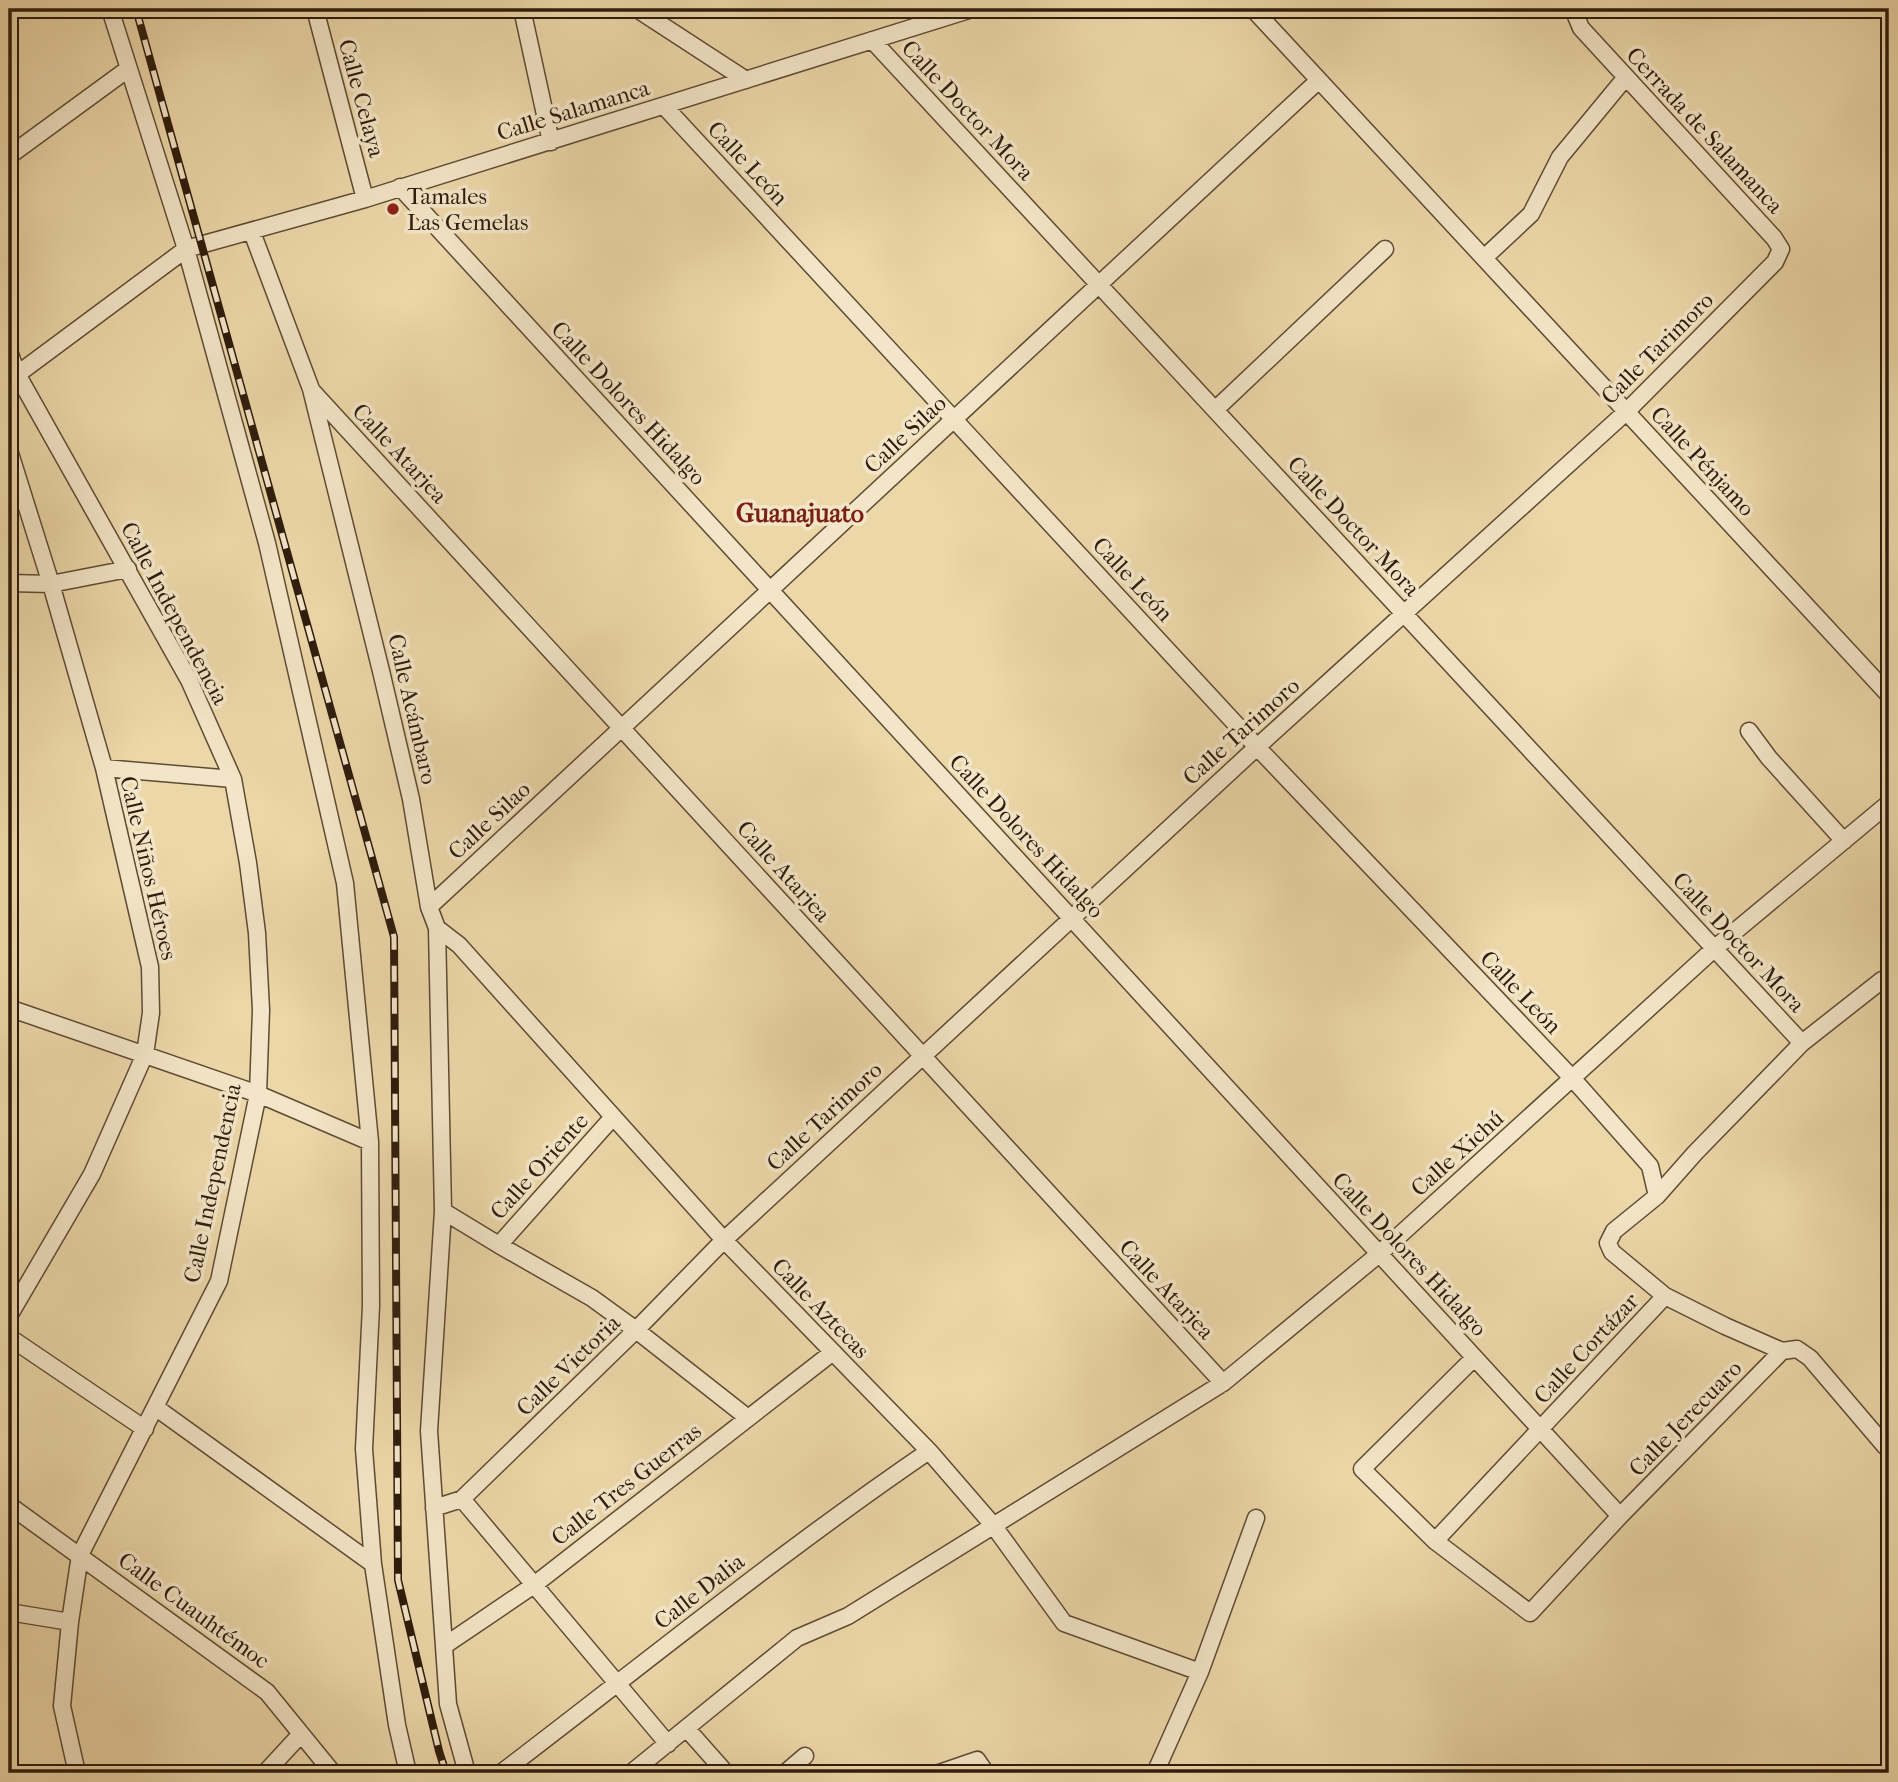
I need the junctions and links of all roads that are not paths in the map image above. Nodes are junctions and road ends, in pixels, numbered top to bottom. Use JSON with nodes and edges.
{"nodes":[{"id":1,"x":110,"y":9,"type":"edge"},
{"id":2,"x":315,"y":9,"type":"edge"},
{"id":3,"x":523,"y":9,"type":"edge"},
{"id":4,"x":637,"y":9,"type":"edge"},
{"id":5,"x":922,"y":9,"type":"edge"},
{"id":6,"x":971,"y":9,"type":"edge"},
{"id":7,"x":1253,"y":9,"type":"edge"},
{"id":8,"x":1573,"y":9,"type":"edge"},
{"id":9,"x":937,"y":19,"type":"junction"},
{"id":10,"x":872,"y":40,"type":"junction"},
{"id":11,"x":128,"y":69,"type":"junction"},
{"id":12,"x":1626,"y":78,"type":"junction"},
{"id":13,"x":746,"y":80,"type":"junction"},
{"id":14,"x":1318,"y":80,"type":"junction"},
{"id":15,"x":664,"y":106,"type":"junction"},
{"id":16,"x":551,"y":142,"type":"junction"},
{"id":17,"x":9,"y":156,"type":"edge"},
{"id":18,"x":400,"y":187,"type":"junction"},
{"id":19,"x":365,"y":199,"type":"junction"},
{"id":20,"x":252,"y":232,"type":"junction"},
{"id":21,"x":186,"y":249,"type":"junction"},
{"id":22,"x":1385,"y":249,"type":"dead end"},
{"id":23,"x":1781,"y":249,"type":"joint"},
{"id":24,"x":1484,"y":258,"type":"junction"},
{"id":25,"x":1099,"y":284,"type":"junction"},
{"id":26,"x":9,"y":351,"type":"edge"},
{"id":27,"x":13,"y":377,"type":"edge"},
{"id":28,"x":311,"y":389,"type":"junction"},
{"id":29,"x":1216,"y":409,"type":"junction"},
{"id":30,"x":1626,"y":412,"type":"junction"},
{"id":31,"x":954,"y":419,"type":"junction"},
{"id":32,"x":9,"y":450,"type":"edge"},
{"id":33,"x":128,"y":569,"type":"junction"},
{"id":34,"x":9,"y":583,"type":"edge"},
{"id":35,"x":51,"y":584,"type":"junction"},
{"id":36,"x":770,"y":590,"type":"junction"},
{"id":37,"x":1404,"y":613,"type":"junction"},
{"id":38,"x":1889,"y":695,"type":"edge"},
{"id":39,"x":622,"y":728,"type":"junction"},
{"id":40,"x":1749,"y":731,"type":"dead end"},
{"id":41,"x":1257,"y":747,"type":"junction"},
{"id":42,"x":103,"y":768,"type":"junction"},
{"id":43,"x":233,"y":779,"type":"junction"},
{"id":44,"x":1885,"y":814,"type":"edge"},
{"id":45,"x":1844,"y":841,"type":"junction"},
{"id":46,"x":429,"y":907,"type":"junction"},
{"id":47,"x":1071,"y":918,"type":"junction"},
{"id":48,"x":437,"y":928,"type":"junction"},
{"id":49,"x":1715,"y":948,"type":"junction"},
{"id":50,"x":1889,"y":980,"type":"edge"},
{"id":51,"x":9,"y":1008,"type":"edge"},
{"id":52,"x":1802,"y":1043,"type":"junction"},
{"id":53,"x":145,"y":1054,"type":"junction"},
{"id":54,"x":922,"y":1056,"type":"junction"},
{"id":55,"x":1573,"y":1079,"type":"junction"},
{"id":56,"x":258,"y":1094,"type":"junction"},
{"id":57,"x":613,"y":1117,"type":"junction"},
{"id":58,"x":370,"y":1142,"type":"junction"},
{"id":59,"x":1657,"y":1196,"type":"junction"},
{"id":60,"x":443,"y":1211,"type":"junction"},
{"id":61,"x":723,"y":1240,"type":"junction"},
{"id":62,"x":499,"y":1245,"type":"junction"},
{"id":63,"x":1380,"y":1254,"type":"junction"},
{"id":64,"x":1665,"y":1296,"type":"junction"},
{"id":65,"x":9,"y":1316,"type":"edge"},
{"id":66,"x":636,"y":1330,"type":"junction"},
{"id":67,"x":9,"y":1337,"type":"edge"},
{"id":68,"x":1782,"y":1351,"type":"junction"},
{"id":69,"x":833,"y":1352,"type":"junction"},
{"id":70,"x":1474,"y":1357,"type":"junction"},
{"id":71,"x":1223,"y":1383,"type":"junction"},
{"id":72,"x":155,"y":1407,"type":"junction"},
{"id":73,"x":748,"y":1418,"type":"junction"},
{"id":74,"x":145,"y":1429,"type":"junction"},
{"id":75,"x":1541,"y":1430,"type":"junction"},
{"id":76,"x":1889,"y":1449,"type":"edge"},
{"id":77,"x":929,"y":1451,"type":"junction"},
{"id":78,"x":462,"y":1499,"type":"junction"},
{"id":79,"x":9,"y":1505,"type":"edge"},
{"id":80,"x":434,"y":1508,"type":"junction"},
{"id":81,"x":1620,"y":1516,"type":"junction"},
{"id":82,"x":1256,"y":1518,"type":"dead end"},
{"id":83,"x":993,"y":1525,"type":"junction"},
{"id":84,"x":1435,"y":1541,"type":"junction"},
{"id":85,"x":80,"y":1555,"type":"junction"},
{"id":86,"x":373,"y":1564,"type":"junction"},
{"id":87,"x":534,"y":1584,"type":"junction"},
{"id":88,"x":9,"y":1612,"type":"edge"},
{"id":89,"x":70,"y":1622,"type":"junction"},
{"id":90,"x":444,"y":1646,"type":"junction"},
{"id":91,"x":1200,"y":1672,"type":"junction"},
{"id":92,"x":618,"y":1684,"type":"junction"},
{"id":93,"x":687,"y":1729,"type":"junction"},
{"id":94,"x":301,"y":1734,"type":"junction"},
{"id":95,"x":668,"y":1744,"type":"junction"},
{"id":96,"x":805,"y":1756,"type":"dead end"},
{"id":97,"x":77,"y":1773,"type":"edge"},
{"id":98,"x":265,"y":1773,"type":"edge"},
{"id":99,"x":333,"y":1773,"type":"edge"},
{"id":100,"x":408,"y":1773,"type":"edge"},
{"id":101,"x":467,"y":1773,"type":"edge"},
{"id":102,"x":501,"y":1773,"type":"edge"},
{"id":103,"x":631,"y":1773,"type":"edge"},
{"id":104,"x":726,"y":1773,"type":"edge"},
{"id":105,"x":785,"y":1773,"type":"edge"},
{"id":106,"x":939,"y":1773,"type":"edge"},
{"id":107,"x":986,"y":1773,"type":"edge"},
{"id":108,"x":1155,"y":1773,"type":"edge"}],
"edges":[{"from":1,"to":11,"type":"street"},
{"from":2,"to":19,"type":"street","name":"Calle Celaya"},
{"from":3,"to":16,"type":"street"},
{"from":4,"to":13,"type":"street"},
{"from":5,"to":9,"type":"street"},
{"from":6,"to":9,"type":"street","name":"Calle Salamanca"},
{"from":7,"to":14,"type":"street","name":"Calle Pénjamo"},
{"from":8,"to":12,"type":"street","name":"Cerrada de Salamanca"},
{"from":9,"to":10,"type":"street","name":"Calle Salamanca"},
{"from":10,"to":13,"type":"street","name":"Calle Salamanca"},
{"from":10,"to":25,"type":"street","name":"Calle Doctor Mora"},
{"from":11,"to":17,"type":"street"},
{"from":11,"to":21,"type":"street"},
{"from":12,"to":23,"type":"street","name":"Cerrada de Salamanca"},
{"from":12,"to":24,"type":"street"},
{"from":13,"to":15,"type":"street","name":"Calle Salamanca"},
{"from":14,"to":24,"type":"street","name":"Calle Pénjamo"},
{"from":14,"to":25,"type":"street","name":"Calle Silao"},
{"from":15,"to":16,"type":"street","name":"Calle Salamanca"},
{"from":15,"to":31,"type":"street","name":"Calle León"},
{"from":16,"to":18,"type":"street","name":"Calle Salamanca"},
{"from":18,"to":19,"type":"street","name":"Calle Salamanca"},
{"from":18,"to":36,"type":"street","name":"Calle Dolores Hidalgo"},
{"from":19,"to":20,"type":"street","name":"Calle Salamanca"},
{"from":20,"to":21,"type":"street","name":"Calle Salamanca"},
{"from":20,"to":28,"type":"street","name":"Calle Acámbaro"},
{"from":21,"to":27,"type":"street"},
{"from":21,"to":58,"type":"street"},
{"from":22,"to":29,"type":"street"},
{"from":23,"to":30,"type":"street","name":"Calle Tarimoro"},
{"from":24,"to":30,"type":"street","name":"Calle Pénjamo"},
{"from":25,"to":29,"type":"street","name":"Calle Doctor Mora"},
{"from":25,"to":31,"type":"street","name":"Calle Silao"},
{"from":26,"to":27,"type":"street","name":"Calle Independencia"},
{"from":27,"to":33,"type":"street","name":"Calle Independencia"},
{"from":28,"to":39,"type":"street","name":"Calle Atarjea"},
{"from":28,"to":46,"type":"street","name":"Calle Acámbaro"},
{"from":29,"to":37,"type":"street","name":"Calle Doctor Mora"},
{"from":30,"to":37,"type":"street","name":"Calle Tarimoro"},
{"from":30,"to":38,"type":"street","name":"Calle Pénjamo"},
{"from":31,"to":36,"type":"street","name":"Calle Silao"},
{"from":31,"to":41,"type":"street","name":"Calle León"},
{"from":32,"to":35,"type":"street","name":"Calle Niños Héroes"},
{"from":33,"to":35,"type":"street"},
{"from":33,"to":43,"type":"street","name":"Calle Independencia"},
{"from":34,"to":35,"type":"street"},
{"from":35,"to":42,"type":"street","name":"Calle Niños Héroes"},
{"from":36,"to":39,"type":"street","name":"Calle Silao"},
{"from":36,"to":47,"type":"street","name":"Calle Dolores Hidalgo"},
{"from":37,"to":41,"type":"street","name":"Calle Tarimoro"},
{"from":37,"to":49,"type":"street","name":"Calle Doctor Mora"},
{"from":39,"to":46,"type":"street","name":"Calle Silao"},
{"from":39,"to":54,"type":"street","name":"Calle Atarjea"},
{"from":40,"to":45,"type":"street"},
{"from":41,"to":47,"type":"street","name":"Calle Tarimoro"},
{"from":41,"to":55,"type":"street","name":"Calle León"},
{"from":42,"to":43,"type":"street"},
{"from":42,"to":53,"type":"street","name":"Calle Niños Héroes"},
{"from":43,"to":56,"type":"street","name":"Calle Independencia"},
{"from":44,"to":45,"type":"street","name":"Calle Xichú"},
{"from":45,"to":49,"type":"street","name":"Calle Xichú"},
{"from":46,"to":48,"type":"street","name":"Calle Acámbaro"},
{"from":47,"to":54,"type":"street","name":"Calle Tarimoro"},
{"from":47,"to":63,"type":"street","name":"Calle Dolores Hidalgo"},
{"from":48,"to":57,"type":"street","name":"Calle Aztecas"},
{"from":48,"to":60,"type":"street","name":"Calle Acámbaro"},
{"from":49,"to":52,"type":"street","name":"Calle Doctor Mora"},
{"from":49,"to":55,"type":"street","name":"Calle Xichú"},
{"from":50,"to":52,"type":"street"},
{"from":51,"to":53,"type":"street"},
{"from":52,"to":59,"type":"street"},
{"from":53,"to":56,"type":"street"},
{"from":53,"to":65,"type":"street","name":"Calle Niños Héroes"},
{"from":54,"to":61,"type":"street","name":"Calle Tarimoro"},
{"from":54,"to":71,"type":"street","name":"Calle Atarjea"},
{"from":55,"to":59,"type":"street","name":"Calle León"},
{"from":55,"to":63,"type":"street","name":"Calle Xichú"},
{"from":56,"to":58,"type":"street"},
{"from":56,"to":72,"type":"street","name":"Calle Independencia"},
{"from":57,"to":61,"type":"street","name":"Calle Aztecas"},
{"from":57,"to":62,"type":"street","name":"Calle Oriente"},
{"from":58,"to":86,"type":"street"},
{"from":59,"to":64,"type":"street"},
{"from":60,"to":62,"type":"street"},
{"from":60,"to":80,"type":"street","name":"Calle Acámbaro"},
{"from":61,"to":66,"type":"street","name":"Calle Victoria"},
{"from":61,"to":69,"type":"street","name":"Calle Aztecas"},
{"from":62,"to":66,"type":"street"},
{"from":63,"to":70,"type":"street","name":"Calle Dolores Hidalgo"},
{"from":63,"to":71,"type":"street","name":"Calle Xichú"},
{"from":64,"to":68,"type":"street"},
{"from":64,"to":75,"type":"street","name":"Calle Cortázar"},
{"from":66,"to":73,"type":"street"},
{"from":66,"to":78,"type":"street","name":"Calle Victoria"},
{"from":67,"to":74,"type":"street"},
{"from":68,"to":76,"type":"street"},
{"from":68,"to":81,"type":"street","name":"Calle Jerecuaro"},
{"from":69,"to":73,"type":"street","name":"Calle Tres Guerras"},
{"from":69,"to":77,"type":"street","name":"Calle Aztecas"},
{"from":70,"to":75,"type":"street","name":"Calle Dolores Hidalgo"},
{"from":70,"to":84,"type":"street"},
{"from":71,"to":83,"type":"street","name":"Calle Xichú"},
{"from":72,"to":74,"type":"street","name":"Calle Independencia"},
{"from":72,"to":86,"type":"street"},
{"from":73,"to":87,"type":"street","name":"Calle Tres Guerras"},
{"from":74,"to":85,"type":"street","name":"Calle Independencia"},
{"from":75,"to":81,"type":"street","name":"Calle Dolores Hidalgo"},
{"from":75,"to":84,"type":"street","name":"Calle Cortázar"},
{"from":77,"to":83,"type":"street","name":"Calle Aztecas"},
{"from":77,"to":92,"type":"street","name":"Calle Dalia"},
{"from":78,"to":80,"type":"street","name":"Calle Victoria"},
{"from":78,"to":87,"type":"street"},
{"from":79,"to":85,"type":"street","name":"Calle Cuauhtémoc"},
{"from":80,"to":90,"type":"street","name":"Calle Acámbaro"},
{"from":81,"to":84,"type":"street","name":"Calle Jerecuaro"},
{"from":82,"to":91,"type":"street"},
{"from":83,"to":91,"type":"street","name":"Calle Aztecas"},
{"from":83,"to":93,"type":"street","name":"Calle Xichú"},
{"from":85,"to":89,"type":"street","name":"Calle Independencia"},
{"from":85,"to":94,"type":"street","name":"Calle Cuauhtémoc"},
{"from":86,"to":100,"type":"street"},
{"from":87,"to":90,"type":"street","name":"Calle Tres Guerras"},
{"from":87,"to":92,"type":"street"},
{"from":88,"to":89,"type":"street"},
{"from":89,"to":97,"type":"street","name":"Calle Independencia"},
{"from":90,"to":101,"type":"street","name":"Calle Acámbaro"},
{"from":91,"to":108,"type":"street"},
{"from":92,"to":95,"type":"street"},
{"from":92,"to":102,"type":"street","name":"Calle Dalia"},
{"from":93,"to":95,"type":"street","name":"Calle Xichú"},
{"from":93,"to":104,"type":"street"},
{"from":94,"to":98,"type":"street"},
{"from":94,"to":99,"type":"street","name":"Calle Cuauhtémoc"},
{"from":95,"to":103,"type":"street","name":"Calle Xichú"},
{"from":96,"to":105,"type":"street"},
{"from":106,"to":107,"type":"street"}]}
